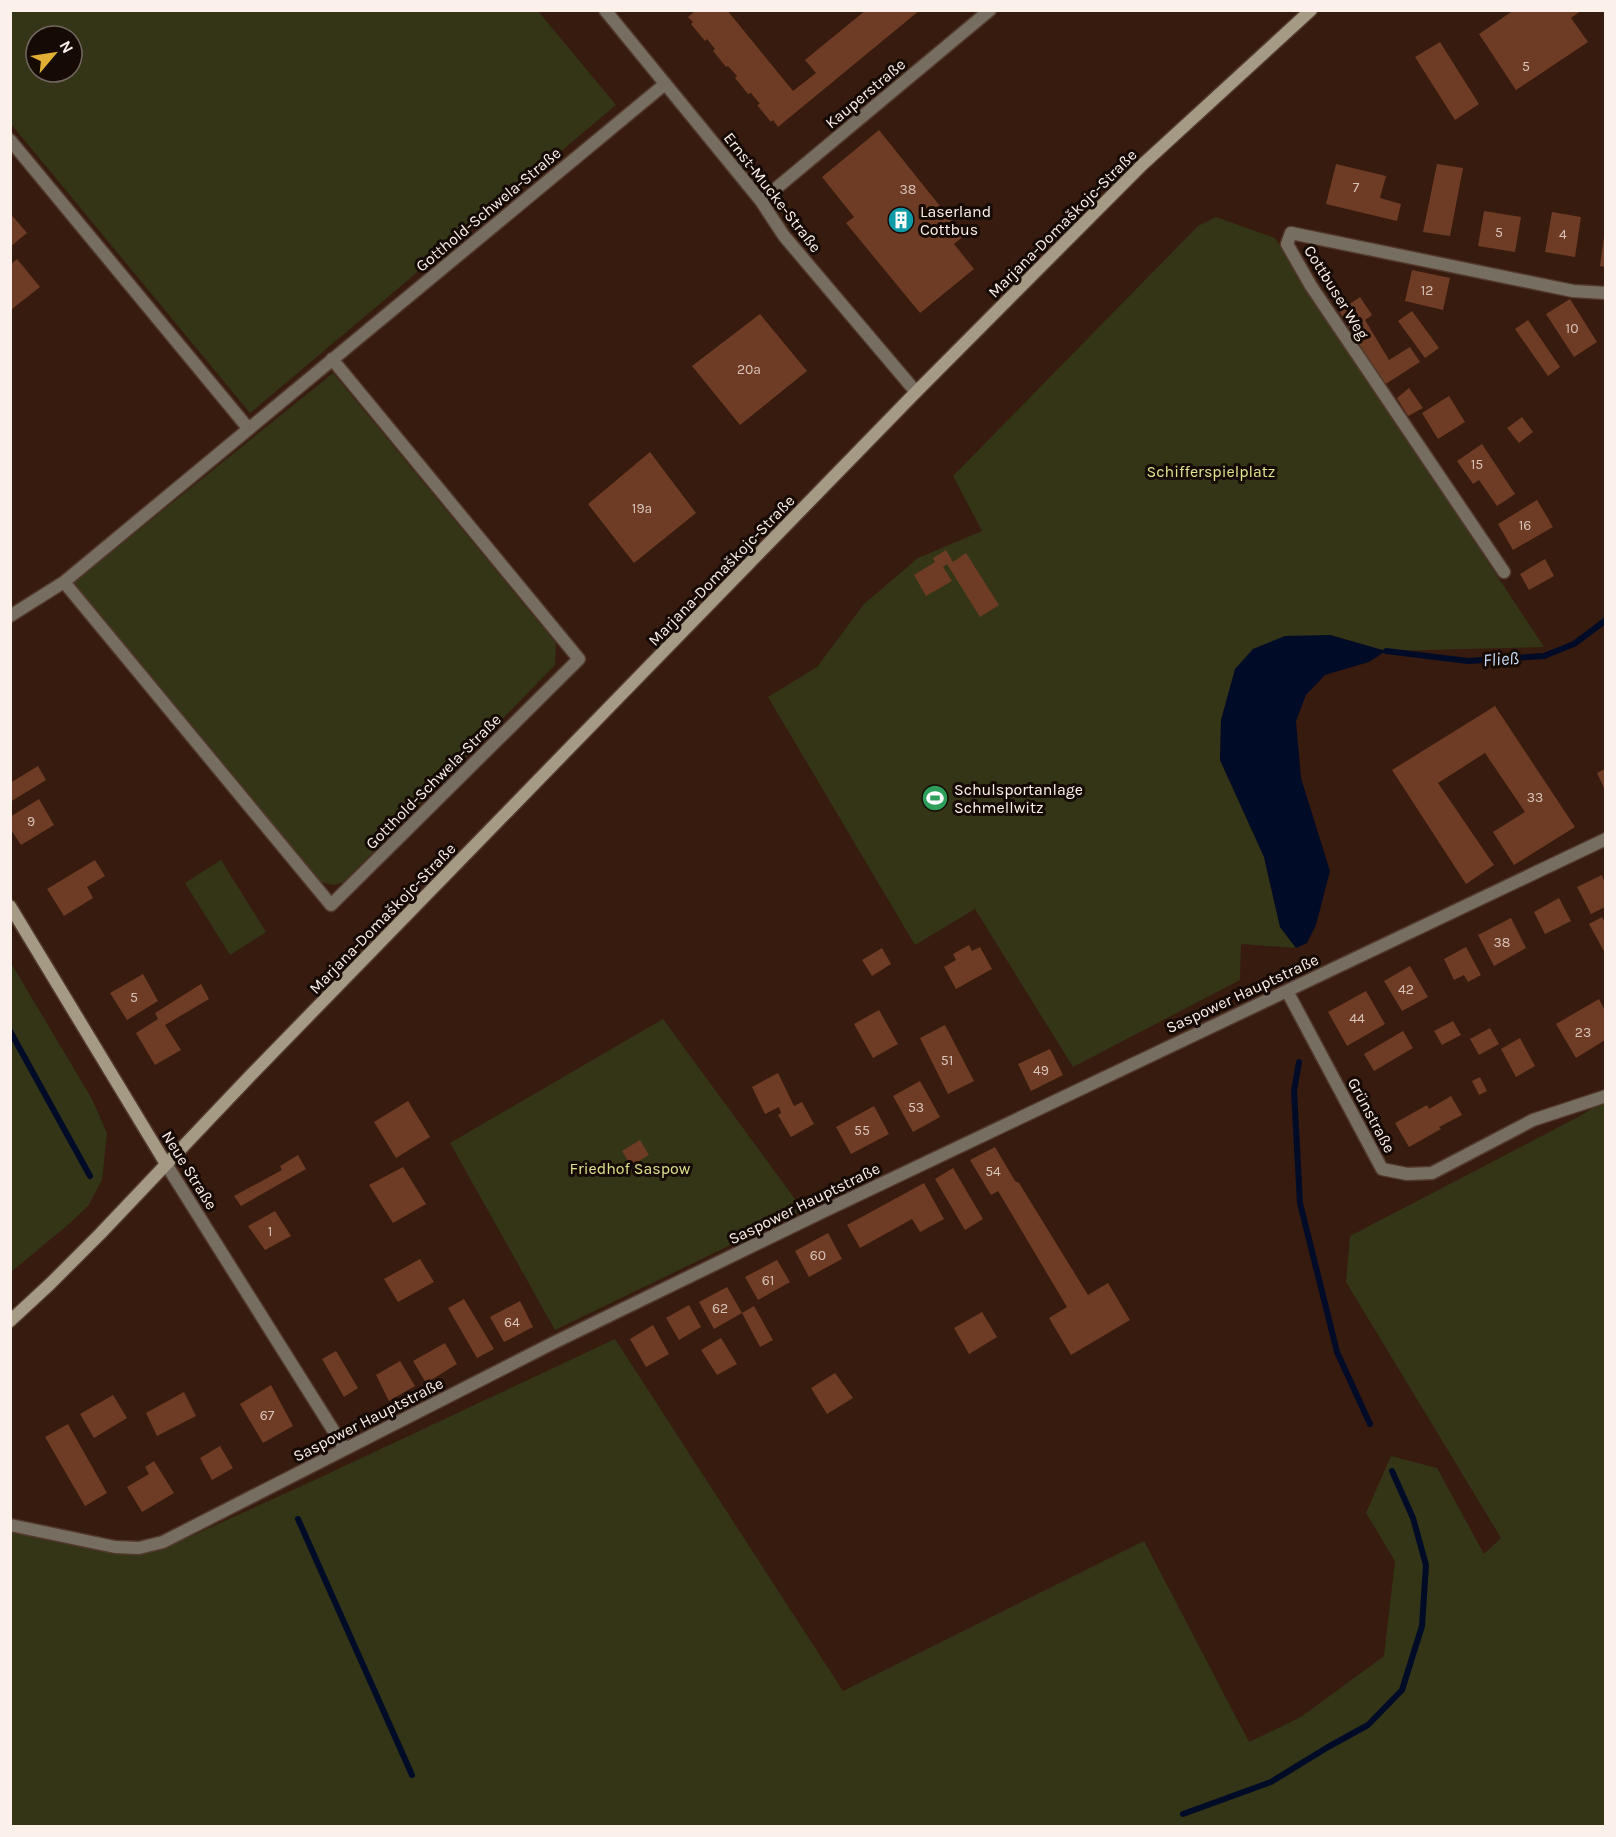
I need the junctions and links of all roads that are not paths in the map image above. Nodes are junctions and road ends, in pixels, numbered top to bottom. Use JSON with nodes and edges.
{"nodes":[{"id":1,"x":605,"y":10,"type":"edge"},
{"id":2,"x":990,"y":10,"type":"edge"},
{"id":3,"x":1311,"y":10,"type":"edge"},
{"id":4,"x":666,"y":84,"type":"junction"},
{"id":5,"x":10,"y":140,"type":"edge"},
{"id":6,"x":761,"y":201,"type":"junction"},
{"id":7,"x":1605,"y":293,"type":"edge"},
{"id":8,"x":332,"y":359,"type":"junction"},
{"id":9,"x":916,"y":392,"type":"junction"},
{"id":10,"x":248,"y":428,"type":"junction"},
{"id":11,"x":1504,"y":572,"type":"dead end"},
{"id":12,"x":64,"y":582,"type":"junction"},
{"id":13,"x":10,"y":616,"type":"edge"},
{"id":14,"x":1605,"y":839,"type":"edge"},
{"id":15,"x":10,"y":906,"type":"edge"},
{"id":16,"x":1287,"y":990,"type":"junction"},
{"id":17,"x":1605,"y":1096,"type":"edge"},
{"id":18,"x":166,"y":1164,"type":"junction"},
{"id":19,"x":10,"y":1321,"type":"edge"},
{"id":20,"x":345,"y":1449,"type":"junction"},
{"id":21,"x":10,"y":1525,"type":"edge"}],
"edges":[{"from":1,"to":4,"type":"street","name":"Ernst-Mucke-Straße"},
{"from":2,"to":6,"type":"street","name":"Kauperstraße"},
{"from":3,"to":9,"type":"street","name":"Marjana-Domaškojc-Straße"},
{"from":4,"to":6,"type":"street","name":"Ernst-Mucke-Straße"},
{"from":4,"to":8,"type":"street","name":"Gotthold-Schwela-Straße"},
{"from":5,"to":10,"type":"street"},
{"from":6,"to":9,"type":"street","name":"Ernst-Mucke-Straße"},
{"from":7,"to":11,"type":"street","name":"Cottbuser Weg"},
{"from":8,"to":10,"type":"street","name":"Gotthold-Schwela-Straße"},
{"from":8,"to":12,"type":"street","name":"Gotthold-Schwela-Straße"},
{"from":9,"to":18,"type":"street","name":"Marjana-Domaškojc-Straße"},
{"from":10,"to":12,"type":"street","name":"Gotthold-Schwela-Straße"},
{"from":12,"to":13,"type":"street","name":"Gotthold-Schwela-Straße"},
{"from":14,"to":16,"type":"street","name":"Saspower Hauptstraße"},
{"from":15,"to":18,"type":"street","name":"Neue Straße"},
{"from":16,"to":17,"type":"street","name":"Grünstraße"},
{"from":16,"to":20,"type":"street","name":"Saspower Hauptstraße"},
{"from":18,"to":19,"type":"street","name":"Marjana-Domaškojc-Straße"},
{"from":18,"to":20,"type":"street","name":"Neue Straße"},
{"from":20,"to":21,"type":"street","name":"Saspower Hauptstraße"}]}
